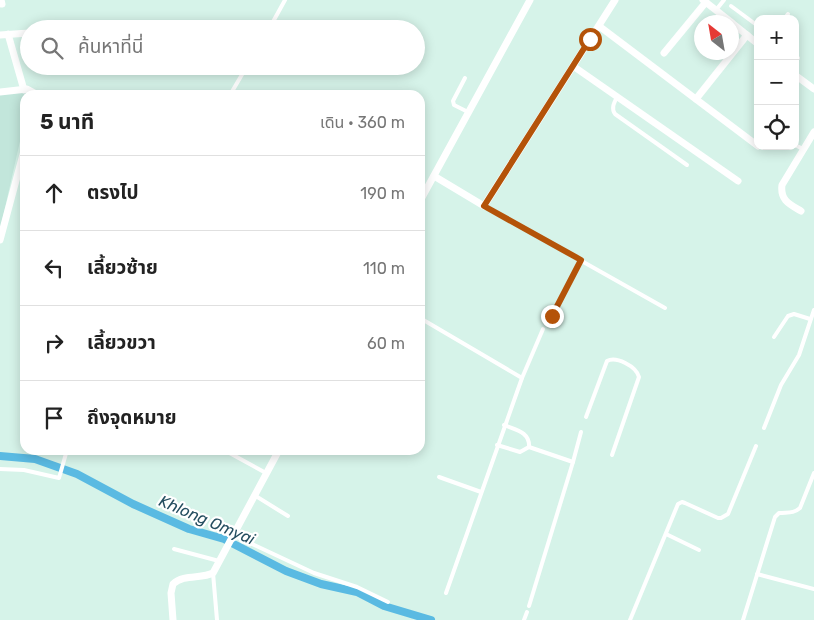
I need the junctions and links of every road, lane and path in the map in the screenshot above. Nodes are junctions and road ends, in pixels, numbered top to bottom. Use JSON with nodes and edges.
{"nodes":[{"id":1,"x":285,"y":0,"type":"edge"},
{"id":2,"x":530,"y":0,"type":"edge"},
{"id":3,"x":615,"y":0,"type":"edge"},
{"id":4,"x":724,"y":0,"type":"edge"},
{"id":5,"x":704,"y":1,"type":"edge"},
{"id":6,"x":731,"y":6,"type":"dead end"},
{"id":7,"x":716,"y":10,"type":"junction"},
{"id":8,"x":722,"y":15,"type":"edge"},
{"id":9,"x":274,"y":20,"type":"edge"},
{"id":10,"x":754,"y":23,"type":"edge"},
{"id":11,"x":599,"y":26,"type":"junction"},
{"id":12,"x":739,"y":29,"type":"edge"},
{"id":13,"x":20,"y":34,"type":"edge"},
{"id":14,"x":4,"y":35,"type":"edge"},
{"id":15,"x":747,"y":35,"type":"junction"},
{"id":16,"x":754,"y":41,"type":"edge"},
{"id":17,"x":664,"y":53,"type":"dead end"},
{"id":18,"x":573,"y":66,"type":"junction"},
{"id":19,"x":241,"y":75,"type":"edge"},
{"id":20,"x":799,"y":77,"type":"edge"},
{"id":21,"x":465,"y":78,"type":"dead end"},
{"id":22,"x":814,"y":89,"type":"edge"},
{"id":23,"x":20,"y":90,"type":"edge"},
{"id":24,"x":24,"y":90,"type":"joint"},
{"id":25,"x":29,"y":90,"type":"edge"},
{"id":26,"x":233,"y":90,"type":"edge"},
{"id":27,"x":0,"y":92,"type":"edge"},
{"id":28,"x":617,"y":97,"type":"junction"},
{"id":29,"x":696,"y":99,"type":"junction"},
{"id":30,"x":468,"y":112,"type":"junction"},
{"id":31,"x":814,"y":132,"type":"edge"},
{"id":32,"x":754,"y":143,"type":"edge"},
{"id":33,"x":799,"y":147,"type":"edge"},
{"id":34,"x":803,"y":149,"type":"junction"},
{"id":35,"x":20,"y":163,"type":"edge"},
{"id":36,"x":687,"y":165,"type":"dead end"},
{"id":37,"x":434,"y":176,"type":"junction"},
{"id":38,"x":738,"y":181,"type":"dead end"},
{"id":39,"x":425,"y":191,"type":"edge"},
{"id":40,"x":484,"y":206,"type":"junction"},
{"id":41,"x":801,"y":211,"type":"dead end"},
{"id":42,"x":3,"y":219,"type":"edge"},
{"id":43,"x":0,"y":240,"type":"edge"},
{"id":44,"x":581,"y":260,"type":"junction"},
{"id":45,"x":665,"y":308,"type":"dead end"},
{"id":46,"x":814,"y":310,"type":"edge"},
{"id":47,"x":552,"y":316,"type":"dead end"},
{"id":48,"x":810,"y":319,"type":"junction"},
{"id":49,"x":425,"y":321,"type":"edge"},
{"id":50,"x":543,"y":329,"type":"dead end"},
{"id":51,"x":774,"y":337,"type":"dead end"},
{"id":52,"x":522,"y":378,"type":"junction"},
{"id":53,"x":586,"y":417,"type":"dead end"},
{"id":54,"x":504,"y":426,"type":"junction"},
{"id":55,"x":764,"y":428,"type":"dead end"},
{"id":56,"x":581,"y":432,"type":"dead end"},
{"id":57,"x":498,"y":445,"type":"junction"},
{"id":58,"x":756,"y":446,"type":"dead end"},
{"id":59,"x":529,"y":447,"type":"junction"},
{"id":60,"x":66,"y":455,"type":"edge"},
{"id":61,"x":233,"y":455,"type":"edge"},
{"id":62,"x":276,"y":455,"type":"edge"},
{"id":63,"x":612,"y":455,"type":"dead end"},
{"id":64,"x":573,"y":462,"type":"junction"},
{"id":65,"x":0,"y":469,"type":"edge"},
{"id":66,"x":266,"y":473,"type":"junction"},
{"id":67,"x":814,"y":473,"type":"edge"},
{"id":68,"x":439,"y":477,"type":"dead end"},
{"id":69,"x":481,"y":492,"type":"junction"},
{"id":70,"x":254,"y":495,"type":"junction"},
{"id":71,"x":288,"y":516,"type":"dead end"},
{"id":72,"x":666,"y":534,"type":"junction"},
{"id":73,"x":232,"y":537,"type":"junction"},
{"id":74,"x":174,"y":550,"type":"dead end"},
{"id":75,"x":699,"y":550,"type":"dead end"},
{"id":76,"x":219,"y":561,"type":"junction"},
{"id":77,"x":213,"y":573,"type":"junction"},
{"id":78,"x":757,"y":574,"type":"junction"},
{"id":79,"x":814,"y":589,"type":"edge"},
{"id":80,"x":446,"y":593,"type":"dead end"},
{"id":81,"x":388,"y":602,"type":"dead end"},
{"id":82,"x":529,"y":606,"type":"dead end"},
{"id":83,"x":527,"y":612,"type":"dead end"},
{"id":84,"x":173,"y":620,"type":"edge"},
{"id":85,"x":217,"y":620,"type":"edge"},
{"id":86,"x":524,"y":620,"type":"edge"},
{"id":87,"x":630,"y":620,"type":"edge"},
{"id":88,"x":743,"y":620,"type":"edge"}],
"edges":[{"from":1,"to":9,"type":"lane"},
{"from":2,"to":30,"type":"street"},
{"from":3,"to":11,"type":"street"},
{"from":4,"to":7,"type":"lane"},
{"from":5,"to":7,"type":"street"},
{"from":5,"to":17,"type":"street"},
{"from":6,"to":10,"type":"lane"},
{"from":7,"to":8,"type":"street"},
{"from":11,"to":18,"type":"street"},
{"from":11,"to":29,"type":"street"},
{"from":12,"to":15,"type":"street"},
{"from":13,"to":14,"type":"street"},
{"from":14,"to":24,"type":"street"},
{"from":15,"to":16,"type":"street"},
{"from":15,"to":29,"type":"street"},
{"from":18,"to":28,"type":"street"},
{"from":18,"to":40,"type":"street"},
{"from":19,"to":26,"type":"lane"},
{"from":20,"to":22,"type":"street"},
{"from":21,"to":30,"type":"lane"},
{"from":23,"to":27,"type":"street"},
{"from":24,"to":25,"type":"street"},
{"from":28,"to":36,"type":"lane"},
{"from":28,"to":38,"type":"street"},
{"from":29,"to":32,"type":"street"},
{"from":30,"to":37,"type":"street"},
{"from":31,"to":34,"type":"street"},
{"from":33,"to":34,"type":"lane"},
{"from":34,"to":41,"type":"street"},
{"from":35,"to":42,"type":"street"},
{"from":37,"to":39,"type":"street"},
{"from":37,"to":40,"type":"street"},
{"from":40,"to":44,"type":"lane"},
{"from":42,"to":43,"type":"street"},
{"from":44,"to":45,"type":"lane"},
{"from":44,"to":47,"type":"lane"},
{"from":46,"to":48,"type":"lane"},
{"from":48,"to":51,"type":"lane"},
{"from":48,"to":55,"type":"lane"},
{"from":49,"to":52,"type":"lane"},
{"from":50,"to":52,"type":"lane"},
{"from":52,"to":54,"type":"lane"},
{"from":53,"to":63,"type":"lane"},
{"from":54,"to":57,"type":"lane"},
{"from":54,"to":59,"type":"lane"},
{"from":56,"to":64,"type":"lane"},
{"from":57,"to":59,"type":"lane"},
{"from":57,"to":69,"type":"lane"},
{"from":58,"to":72,"type":"lane"},
{"from":59,"to":64,"type":"lane"},
{"from":60,"to":65,"type":"lane"},
{"from":61,"to":66,"type":"lane"},
{"from":62,"to":66,"type":"street"},
{"from":64,"to":82,"type":"lane"},
{"from":66,"to":70,"type":"street"},
{"from":67,"to":78,"type":"lane"},
{"from":68,"to":69,"type":"lane"},
{"from":69,"to":80,"type":"lane"},
{"from":70,"to":71,"type":"lane"},
{"from":70,"to":73,"type":"street"},
{"from":72,"to":75,"type":"lane"},
{"from":72,"to":87,"type":"lane"},
{"from":73,"to":76,"type":"street"},
{"from":73,"to":81,"type":"lane"},
{"from":74,"to":76,"type":"lane"},
{"from":76,"to":77,"type":"street"},
{"from":77,"to":84,"type":"street"},
{"from":77,"to":85,"type":"lane"},
{"from":78,"to":79,"type":"lane"},
{"from":78,"to":88,"type":"lane"},
{"from":83,"to":86,"type":"lane"}]}
